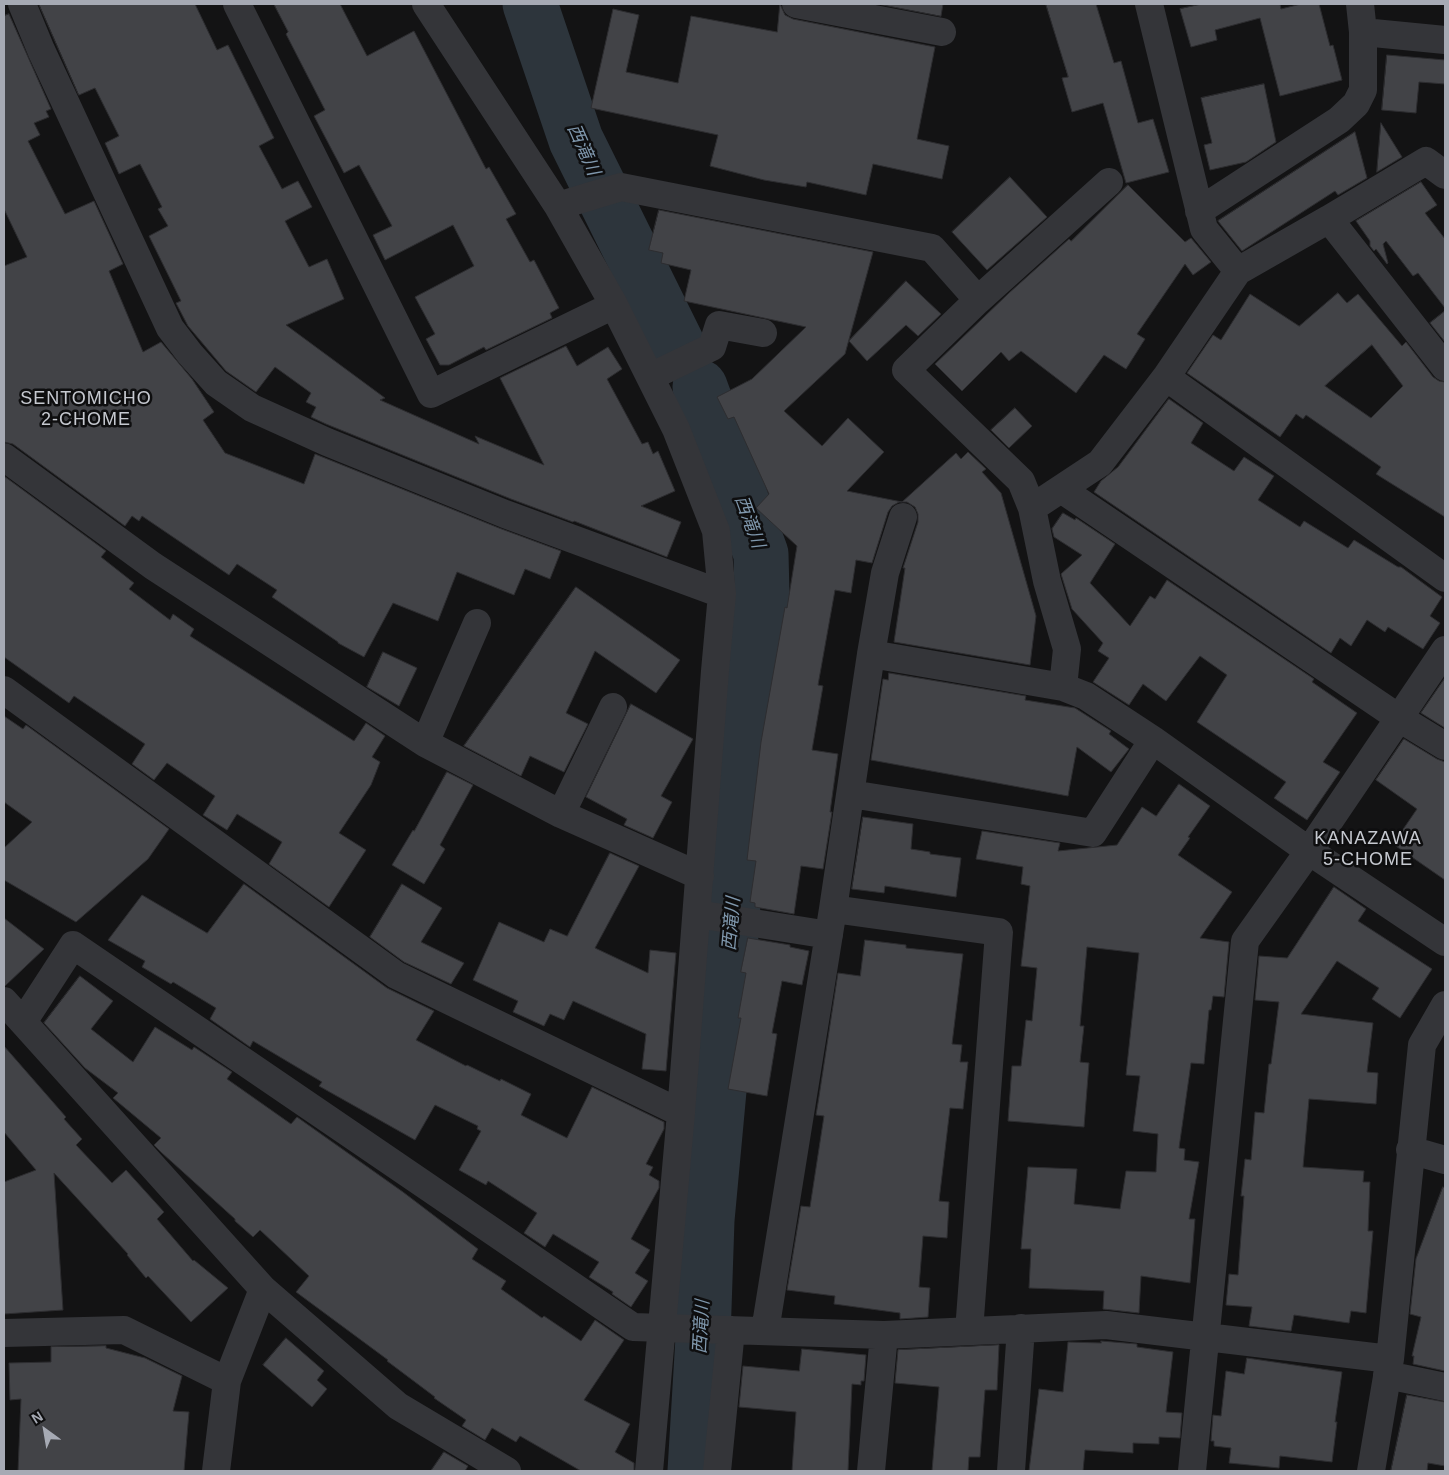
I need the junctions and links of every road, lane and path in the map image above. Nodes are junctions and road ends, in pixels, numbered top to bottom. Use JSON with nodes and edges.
{"nodes":[{"id":1,"x":22,"y":4,"type":"edge"},
{"id":2,"x":236,"y":4,"type":"edge"},
{"id":3,"x":426,"y":4,"type":"edge"},
{"id":4,"x":796,"y":4,"type":"edge"},
{"id":5,"x":1149,"y":4,"type":"edge"},
{"id":6,"x":1360,"y":4,"type":"edge"},
{"id":7,"x":942,"y":32,"type":"dead end"},
{"id":8,"x":1363,"y":32,"type":"junction"},
{"id":9,"x":1445,"y":40,"type":"edge"},
{"id":10,"x":1445,"y":175,"type":"edge"},
{"id":11,"x":1109,"y":182,"type":"dead end"},
{"id":12,"x":558,"y":206,"type":"junction"},
{"id":13,"x":1199,"y":211,"type":"junction"},
{"id":14,"x":1329,"y":219,"type":"junction"},
{"id":15,"x":1238,"y":271,"type":"junction"},
{"id":16,"x":978,"y":300,"type":"junction"},
{"id":17,"x":614,"y":306,"type":"junction"},
{"id":18,"x":763,"y":332,"type":"dead end"},
{"id":19,"x":1445,"y":367,"type":"edge"},
{"id":20,"x":650,"y":376,"type":"junction"},
{"id":21,"x":1166,"y":377,"type":"junction"},
{"id":22,"x":4,"y":457,"type":"edge"},
{"id":23,"x":1061,"y":489,"type":"junction"},
{"id":24,"x":1032,"y":508,"type":"junction"},
{"id":25,"x":903,"y":517,"type":"dead end"},
{"id":26,"x":1445,"y":578,"type":"edge"},
{"id":27,"x":722,"y":594,"type":"junction"},
{"id":28,"x":476,"y":623,"type":"dead end"},
{"id":29,"x":1445,"y":650,"type":"edge"},
{"id":30,"x":871,"y":654,"type":"junction"},
{"id":31,"x":1063,"y":687,"type":"junction"},
{"id":32,"x":4,"y":690,"type":"edge"},
{"id":33,"x":613,"y":707,"type":"dead end"},
{"id":34,"x":1399,"y":718,"type":"junction"},
{"id":35,"x":1154,"y":740,"type":"junction"},
{"id":36,"x":426,"y":743,"type":"junction"},
{"id":37,"x":1445,"y":746,"type":"edge"},
{"id":38,"x":851,"y":794,"type":"junction"},
{"id":39,"x":562,"y":814,"type":"junction"},
{"id":40,"x":1309,"y":851,"type":"junction"},
{"id":41,"x":700,"y":876,"type":"junction"},
{"id":42,"x":833,"y":908,"type":"junction"},
{"id":43,"x":719,"y":917,"type":"junction"},
{"id":44,"x":829,"y":935,"type":"junction"},
{"id":45,"x":1445,"y":942,"type":"edge"},
{"id":46,"x":4,"y":1001,"type":"edge"},
{"id":47,"x":1445,"y":1005,"type":"edge"},
{"id":48,"x":23,"y":1022,"type":"junction"},
{"id":49,"x":681,"y":1113,"type":"junction"},
{"id":50,"x":1410,"y":1150,"type":"junction"},
{"id":51,"x":1445,"y":1160,"type":"edge"},
{"id":52,"x":263,"y":1289,"type":"junction"},
{"id":53,"x":661,"y":1327,"type":"junction"},
{"id":54,"x":1021,"y":1328,"type":"junction"},
{"id":55,"x":711,"y":1329,"type":"junction"},
{"id":56,"x":765,"y":1331,"type":"junction"},
{"id":57,"x":969,"y":1331,"type":"junction"},
{"id":58,"x":4,"y":1333,"type":"edge"},
{"id":59,"x":884,"y":1335,"type":"junction"},
{"id":60,"x":1206,"y":1338,"type":"junction"},
{"id":61,"x":1388,"y":1367,"type":"junction"},
{"id":62,"x":227,"y":1381,"type":"junction"},
{"id":63,"x":1445,"y":1387,"type":"edge"},
{"id":64,"x":216,"y":1471,"type":"edge"},
{"id":65,"x":508,"y":1471,"type":"edge"},
{"id":66,"x":649,"y":1471,"type":"edge"},
{"id":67,"x":717,"y":1471,"type":"edge"},
{"id":68,"x":871,"y":1471,"type":"edge"},
{"id":69,"x":1011,"y":1471,"type":"edge"},
{"id":70,"x":1192,"y":1471,"type":"edge"},
{"id":71,"x":1371,"y":1471,"type":"edge"}],
"edges":[{"from":1,"to":27,"type":"street"},
{"from":2,"to":17,"type":"street"},
{"from":3,"to":12,"type":"street"},
{"from":4,"to":7,"type":"street"},
{"from":5,"to":13,"type":"street"},
{"from":6,"to":8,"type":"street"},
{"from":8,"to":9,"type":"street"},
{"from":8,"to":13,"type":"street"},
{"from":10,"to":14,"type":"street"},
{"from":11,"to":16,"type":"street"},
{"from":12,"to":16,"type":"street"},
{"from":12,"to":17,"type":"street"},
{"from":13,"to":15,"type":"street"},
{"from":14,"to":15,"type":"street"},
{"from":14,"to":19,"type":"street"},
{"from":15,"to":21,"type":"street"},
{"from":16,"to":24,"type":"street"},
{"from":17,"to":20,"type":"street"},
{"from":18,"to":20,"type":"street"},
{"from":20,"to":27,"type":"street"},
{"from":21,"to":23,"type":"street"},
{"from":21,"to":26,"type":"street"},
{"from":22,"to":36,"type":"street"},
{"from":23,"to":24,"type":"street"},
{"from":23,"to":34,"type":"street"},
{"from":24,"to":31,"type":"street"},
{"from":25,"to":30,"type":"street"},
{"from":27,"to":41,"type":"street"},
{"from":28,"to":36,"type":"street"},
{"from":29,"to":34,"type":"street"},
{"from":30,"to":31,"type":"street"},
{"from":30,"to":38,"type":"street"},
{"from":31,"to":35,"type":"street"},
{"from":32,"to":49,"type":"street"},
{"from":33,"to":39,"type":"street"},
{"from":34,"to":37,"type":"street"},
{"from":34,"to":40,"type":"street"},
{"from":35,"to":38,"type":"street"},
{"from":35,"to":40,"type":"street"},
{"from":36,"to":39,"type":"street"},
{"from":38,"to":42,"type":"street"},
{"from":39,"to":41,"type":"street"},
{"from":40,"to":45,"type":"street"},
{"from":40,"to":60,"type":"street"},
{"from":41,"to":43,"type":"street"},
{"from":42,"to":44,"type":"street"},
{"from":42,"to":57,"type":"street"},
{"from":43,"to":44,"type":"street"},
{"from":43,"to":49,"type":"street"},
{"from":44,"to":56,"type":"street"},
{"from":46,"to":48,"type":"street"},
{"from":47,"to":50,"type":"street"},
{"from":48,"to":52,"type":"street"},
{"from":48,"to":53,"type":"street"},
{"from":49,"to":53,"type":"street"},
{"from":50,"to":51,"type":"street"},
{"from":50,"to":61,"type":"street"},
{"from":52,"to":62,"type":"street"},
{"from":52,"to":65,"type":"street"},
{"from":53,"to":55,"type":"street"},
{"from":53,"to":66,"type":"street"},
{"from":54,"to":57,"type":"street"},
{"from":54,"to":60,"type":"street"},
{"from":54,"to":69,"type":"street"},
{"from":55,"to":56,"type":"street"},
{"from":55,"to":67,"type":"street"},
{"from":56,"to":59,"type":"street"},
{"from":57,"to":59,"type":"street"},
{"from":58,"to":62,"type":"street"},
{"from":59,"to":68,"type":"street"},
{"from":60,"to":61,"type":"street"},
{"from":60,"to":70,"type":"street"},
{"from":61,"to":63,"type":"street"},
{"from":61,"to":71,"type":"street"},
{"from":62,"to":64,"type":"street"}]}
